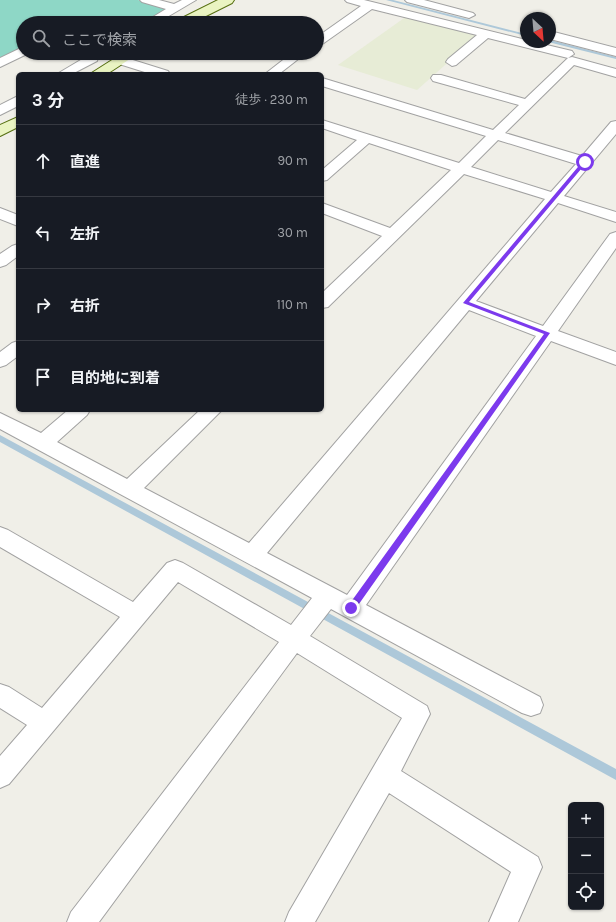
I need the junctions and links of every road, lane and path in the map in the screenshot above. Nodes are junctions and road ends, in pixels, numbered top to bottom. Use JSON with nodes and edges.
{"nodes":[{"id":1,"x":146,"y":0,"type":"edge"},
{"id":2,"x":190,"y":0,"type":"edge"},
{"id":3,"x":228,"y":0,"type":"edge"},
{"id":4,"x":351,"y":0,"type":"edge"},
{"id":5,"x":411,"y":0,"type":"edge"},
{"id":6,"x":370,"y":6,"type":"junction"},
{"id":7,"x":176,"y":8,"type":"junction"},
{"id":8,"x":162,"y":16,"type":"edge"},
{"id":9,"x":196,"y":16,"type":"edge"},
{"id":10,"x":484,"y":18,"type":"dead end"},
{"id":11,"x":503,"y":26,"type":"dead end"},
{"id":12,"x":491,"y":33,"type":"junction"},
{"id":13,"x":324,"y":37,"type":"edge"},
{"id":14,"x":556,"y":37,"type":"edge"},
{"id":15,"x":616,"y":52,"type":"edge"},
{"id":16,"x":568,"y":54,"type":"dead end"},
{"id":17,"x":16,"y":55,"type":"edge"},
{"id":18,"x":89,"y":60,"type":"edge"},
{"id":19,"x":121,"y":60,"type":"edge"},
{"id":20,"x":133,"y":60,"type":"edge"},
{"id":21,"x":290,"y":60,"type":"edge"},
{"id":22,"x":452,"y":62,"type":"dead end"},
{"id":23,"x":0,"y":63,"type":"edge"},
{"id":24,"x":274,"y":71,"type":"edge"},
{"id":25,"x":67,"y":72,"type":"edge"},
{"id":26,"x":100,"y":72,"type":"edge"},
{"id":27,"x":160,"y":72,"type":"edge"},
{"id":28,"x":291,"y":72,"type":"dead end"},
{"id":29,"x":616,"y":73,"type":"edge"},
{"id":30,"x":436,"y":78,"type":"dead end"},
{"id":31,"x":324,"y":83,"type":"edge"},
{"id":32,"x":16,"y":101,"type":"edge"},
{"id":33,"x":528,"y":104,"type":"junction"},
{"id":34,"x":0,"y":111,"type":"edge"},
{"id":35,"x":16,"y":121,"type":"edge"},
{"id":36,"x":324,"y":125,"type":"edge"},
{"id":37,"x":616,"y":125,"type":"edge"},
{"id":38,"x":0,"y":131,"type":"edge"},
{"id":39,"x":496,"y":135,"type":"junction"},
{"id":40,"x":367,"y":138,"type":"junction"},
{"id":41,"x":585,"y":162,"type":"junction"},
{"id":42,"x":462,"y":168,"type":"junction"},
{"id":43,"x":324,"y":175,"type":"edge"},
{"id":44,"x":555,"y":198,"type":"junction"},
{"id":45,"x":324,"y":209,"type":"edge"},
{"id":46,"x":0,"y":213,"type":"edge"},
{"id":47,"x":616,"y":217,"type":"edge"},
{"id":48,"x":16,"y":220,"type":"edge"},
{"id":49,"x":393,"y":235,"type":"junction"},
{"id":50,"x":616,"y":237,"type":"edge"},
{"id":51,"x":16,"y":250,"type":"edge"},
{"id":52,"x":0,"y":262,"type":"edge"},
{"id":53,"x":324,"y":298,"type":"edge"},
{"id":54,"x":465,"y":303,"type":"junction"},
{"id":55,"x":547,"y":333,"type":"junction"},
{"id":56,"x":16,"y":349,"type":"edge"},
{"id":57,"x":616,"y":359,"type":"edge"},
{"id":58,"x":0,"y":361,"type":"edge"},
{"id":59,"x":78,"y":412,"type":"edge"},
{"id":60,"x":210,"y":412,"type":"edge"},
{"id":61,"x":0,"y":420,"type":"edge"},
{"id":62,"x":43,"y":443,"type":"junction"},
{"id":63,"x":130,"y":490,"type":"junction"},
{"id":64,"x":0,"y":536,"type":"edge"},
{"id":65,"x":252,"y":555,"type":"junction"},
{"id":66,"x":327,"y":596,"type":"junction"},
{"id":67,"x":351,"y":608,"type":"junction"},
{"id":68,"x":136,"y":615,"type":"junction"},
{"id":69,"x":294,"y":639,"type":"junction"},
{"id":70,"x":0,"y":695,"type":"edge"},
{"id":71,"x":531,"y":705,"type":"dead end"},
{"id":72,"x":45,"y":723,"type":"junction"},
{"id":73,"x":385,"y":774,"type":"junction"},
{"id":74,"x":0,"y":775,"type":"edge"},
{"id":75,"x":81,"y":922,"type":"edge"},
{"id":76,"x":299,"y":922,"type":"edge"},
{"id":77,"x":503,"y":922,"type":"edge"}],
"edges":[{"from":1,"to":7,"type":"street"},
{"from":2,"to":7,"type":"street"},
{"from":3,"to":9,"type":"street"},
{"from":4,"to":6,"type":"street"},
{"from":5,"to":10,"type":"street"},
{"from":6,"to":12,"type":"street"},
{"from":6,"to":13,"type":"street"},
{"from":7,"to":8,"type":"street"},
{"from":11,"to":12,"type":"street"},
{"from":12,"to":16,"type":"street"},
{"from":12,"to":22,"type":"street"},
{"from":14,"to":15,"type":"street"},
{"from":17,"to":23,"type":"street"},
{"from":18,"to":25,"type":"street"},
{"from":19,"to":26,"type":"street"},
{"from":20,"to":27,"type":"street"},
{"from":21,"to":24,"type":"street"},
{"from":24,"to":28,"type":"street"},
{"from":29,"to":33,"type":"street"},
{"from":30,"to":33,"type":"street"},
{"from":31,"to":39,"type":"street"},
{"from":32,"to":34,"type":"street"},
{"from":33,"to":39,"type":"street"},
{"from":35,"to":38,"type":"street"},
{"from":36,"to":40,"type":"street"},
{"from":37,"to":41,"type":"street"},
{"from":39,"to":41,"type":"street"},
{"from":39,"to":42,"type":"street"},
{"from":40,"to":42,"type":"street"},
{"from":40,"to":43,"type":"street"},
{"from":41,"to":44,"type":"street"},
{"from":42,"to":44,"type":"street"},
{"from":42,"to":49,"type":"street"},
{"from":44,"to":47,"type":"street"},
{"from":44,"to":54,"type":"street"},
{"from":45,"to":49,"type":"street"},
{"from":46,"to":48,"type":"street"},
{"from":49,"to":53,"type":"street"},
{"from":50,"to":55,"type":"street"},
{"from":51,"to":52,"type":"street"},
{"from":54,"to":55,"type":"street"},
{"from":54,"to":65,"type":"street"},
{"from":55,"to":57,"type":"street"},
{"from":55,"to":67,"type":"street"},
{"from":56,"to":58,"type":"street"},
{"from":59,"to":62,"type":"street"},
{"from":60,"to":63,"type":"street"},
{"from":61,"to":62,"type":"street"},
{"from":62,"to":63,"type":"street"},
{"from":63,"to":65,"type":"street"},
{"from":64,"to":68,"type":"street"},
{"from":65,"to":66,"type":"street"},
{"from":66,"to":67,"type":"street"},
{"from":66,"to":69,"type":"street"},
{"from":67,"to":71,"type":"street"},
{"from":68,"to":69,"type":"street"},
{"from":68,"to":72,"type":"street"},
{"from":69,"to":73,"type":"street"},
{"from":69,"to":75,"type":"street"},
{"from":70,"to":72,"type":"street"},
{"from":72,"to":74,"type":"street"},
{"from":73,"to":76,"type":"street"},
{"from":73,"to":77,"type":"street"}]}
